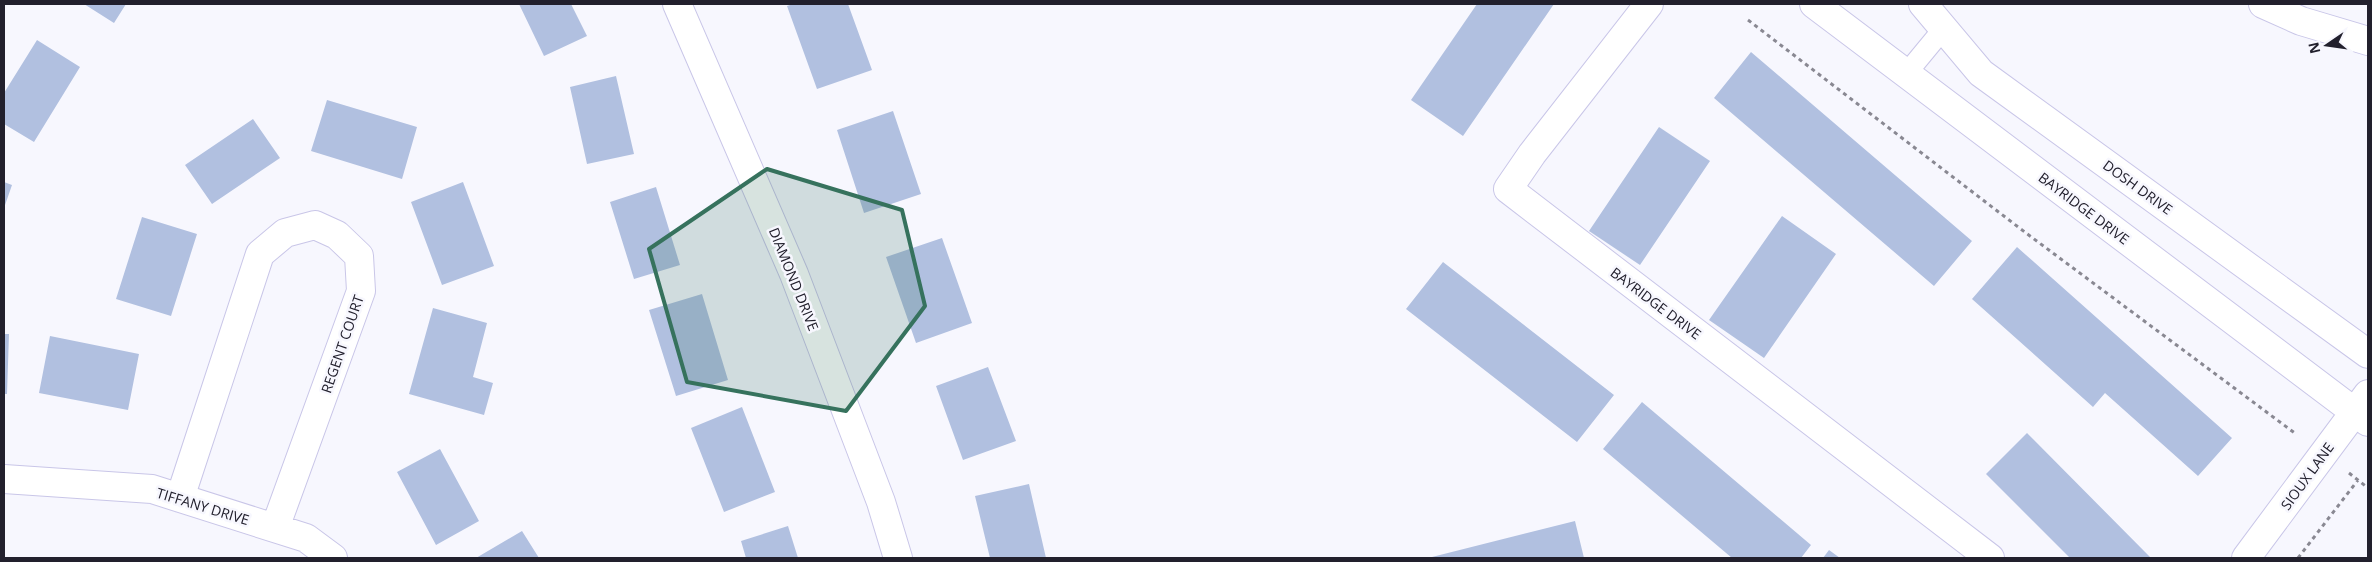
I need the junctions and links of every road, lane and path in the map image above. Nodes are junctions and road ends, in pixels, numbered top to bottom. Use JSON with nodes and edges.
{"nodes":[{"id":1,"x":677,"y":4,"type":"edge"},
{"id":2,"x":1649,"y":4,"type":"edge"},
{"id":3,"x":1814,"y":4,"type":"edge"},
{"id":4,"x":1923,"y":4,"type":"edge"},
{"id":5,"x":2263,"y":4,"type":"edge"},
{"id":6,"x":1748,"y":20,"type":"dead end"},
{"id":7,"x":1944,"y":28,"type":"junction"},
{"id":8,"x":2368,"y":41,"type":"edge"},
{"id":9,"x":1906,"y":74,"type":"junction"},
{"id":10,"x":2368,"y":354,"type":"edge"},
{"id":11,"x":2364,"y":409,"type":"edge"},
{"id":12,"x":2296,"y":434,"type":"dead end"},
{"id":13,"x":2346,"y":471,"type":"dead end"},
{"id":14,"x":4,"y":479,"type":"edge"},
{"id":15,"x":2358,"y":480,"type":"junction"},
{"id":16,"x":2368,"y":488,"type":"edge"},
{"id":17,"x":180,"y":498,"type":"junction"},
{"id":18,"x":275,"y":528,"type":"junction"},
{"id":19,"x":332,"y":558,"type":"edge"},
{"id":20,"x":898,"y":558,"type":"edge"},
{"id":21,"x":1990,"y":558,"type":"edge"},
{"id":22,"x":2246,"y":558,"type":"edge"},
{"id":23,"x":2298,"y":558,"type":"edge"}],
"edges":[{"from":1,"to":20,"type":"street","name":"DIAMOND DRIVE"},
{"from":2,"to":21,"type":"street","name":"BAYRIDGE DRIVE"},
{"from":3,"to":9,"type":"street","name":"BAYRIDGE DRIVE"},
{"from":4,"to":7,"type":"street","name":"DOSH DRIVE"},
{"from":5,"to":8,"type":"street"},
{"from":6,"to":12,"type":"path"},
{"from":7,"to":9,"type":"lane"},
{"from":7,"to":10,"type":"street","name":"DOSH DRIVE"},
{"from":9,"to":11,"type":"street","name":"BAYRIDGE DRIVE"},
{"from":11,"to":22,"type":"street","name":"SIOUX LANE"},
{"from":13,"to":15,"type":"path"},
{"from":14,"to":17,"type":"street","name":"TIFFANY DRIVE"},
{"from":15,"to":16,"type":"path"},
{"from":15,"to":23,"type":"path"},
{"from":17,"to":18,"type":"street","name":"TIFFANY DRIVE"},
{"from":17,"to":18,"type":"street","name":"REGENT COURT"},
{"from":18,"to":19,"type":"street","name":"TIFFANY DRIVE"}]}
